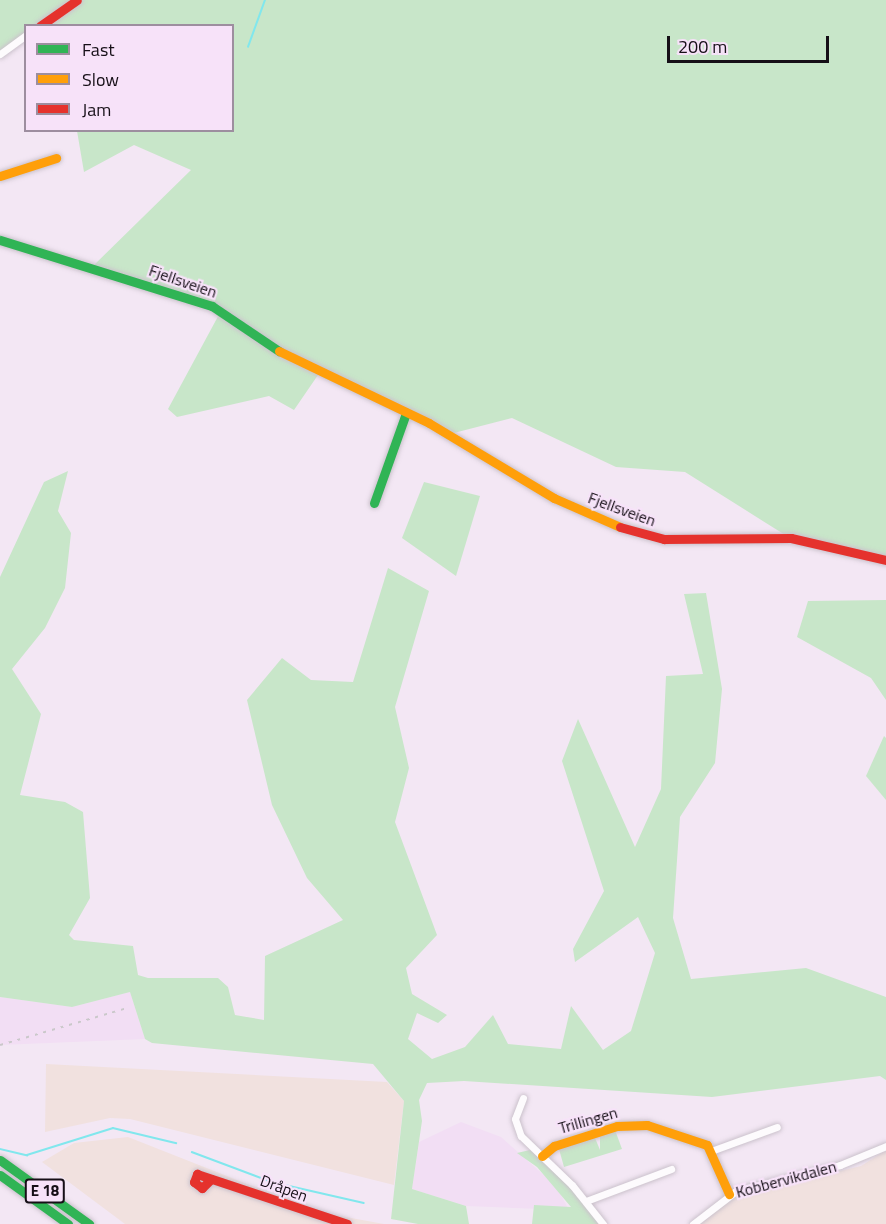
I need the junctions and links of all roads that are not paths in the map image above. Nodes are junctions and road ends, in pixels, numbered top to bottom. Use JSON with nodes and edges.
{"nodes":[{"id":1,"x":77,"y":0,"type":"edge"},
{"id":2,"x":43,"y":24,"type":"edge"},
{"id":3,"x":24,"y":36,"type":"edge"},
{"id":4,"x":0,"y":54,"type":"edge"},
{"id":5,"x":56,"y":158,"type":"dead end"},
{"id":6,"x":0,"y":176,"type":"edge"},
{"id":7,"x":0,"y":240,"type":"edge"},
{"id":8,"x":406,"y":413,"type":"junction"},
{"id":9,"x":374,"y":503,"type":"dead end"},
{"id":10,"x":886,"y":560,"type":"edge"},
{"id":11,"x":523,"y":1098,"type":"dead end"},
{"id":12,"x":777,"y":1127,"type":"dead end"},
{"id":13,"x":886,"y":1146,"type":"edge"},
{"id":14,"x":711,"y":1151,"type":"junction"},
{"id":15,"x":542,"y":1156,"type":"junction"},
{"id":16,"x":0,"y":1160,"type":"edge"},
{"id":17,"x":671,"y":1169,"type":"dead end"},
{"id":18,"x":0,"y":1175,"type":"edge"},
{"id":19,"x":211,"y":1179,"type":"dead end"},
{"id":20,"x":729,"y":1194,"type":"junction"},
{"id":21,"x":586,"y":1201,"type":"junction"},
{"id":22,"x":68,"y":1224,"type":"edge"},
{"id":23,"x":89,"y":1224,"type":"edge"},
{"id":24,"x":347,"y":1224,"type":"edge"},
{"id":25,"x":603,"y":1224,"type":"edge"},
{"id":26,"x":693,"y":1224,"type":"edge"}],
"edges":[{"from":1,"to":2,"type":"main road"},
{"from":3,"to":4,"type":"street"},
{"from":5,"to":6,"type":"main road"},
{"from":7,"to":8,"type":"main road","name":"Fjellsveien"},
{"from":8,"to":9,"type":"main road"},
{"from":8,"to":10,"type":"main road","name":"Fjellsveien"},
{"from":11,"to":15,"type":"street"},
{"from":12,"to":14,"type":"street"},
{"from":13,"to":20,"type":"street","name":"Kobbervikdalen"},
{"from":14,"to":15,"type":"main road","name":"Trillingen"},
{"from":14,"to":20,"type":"main road"},
{"from":15,"to":21,"type":"street"},
{"from":16,"to":23,"type":"main road","number":"E 18"},
{"from":17,"to":21,"type":"street"},
{"from":18,"to":22,"type":"main road","number":"E 18"},
{"from":19,"to":24,"type":"main road","name":"Dråpen"},
{"from":20,"to":26,"type":"street","name":"Kobbervikdalen"},
{"from":21,"to":25,"type":"street"}]}
